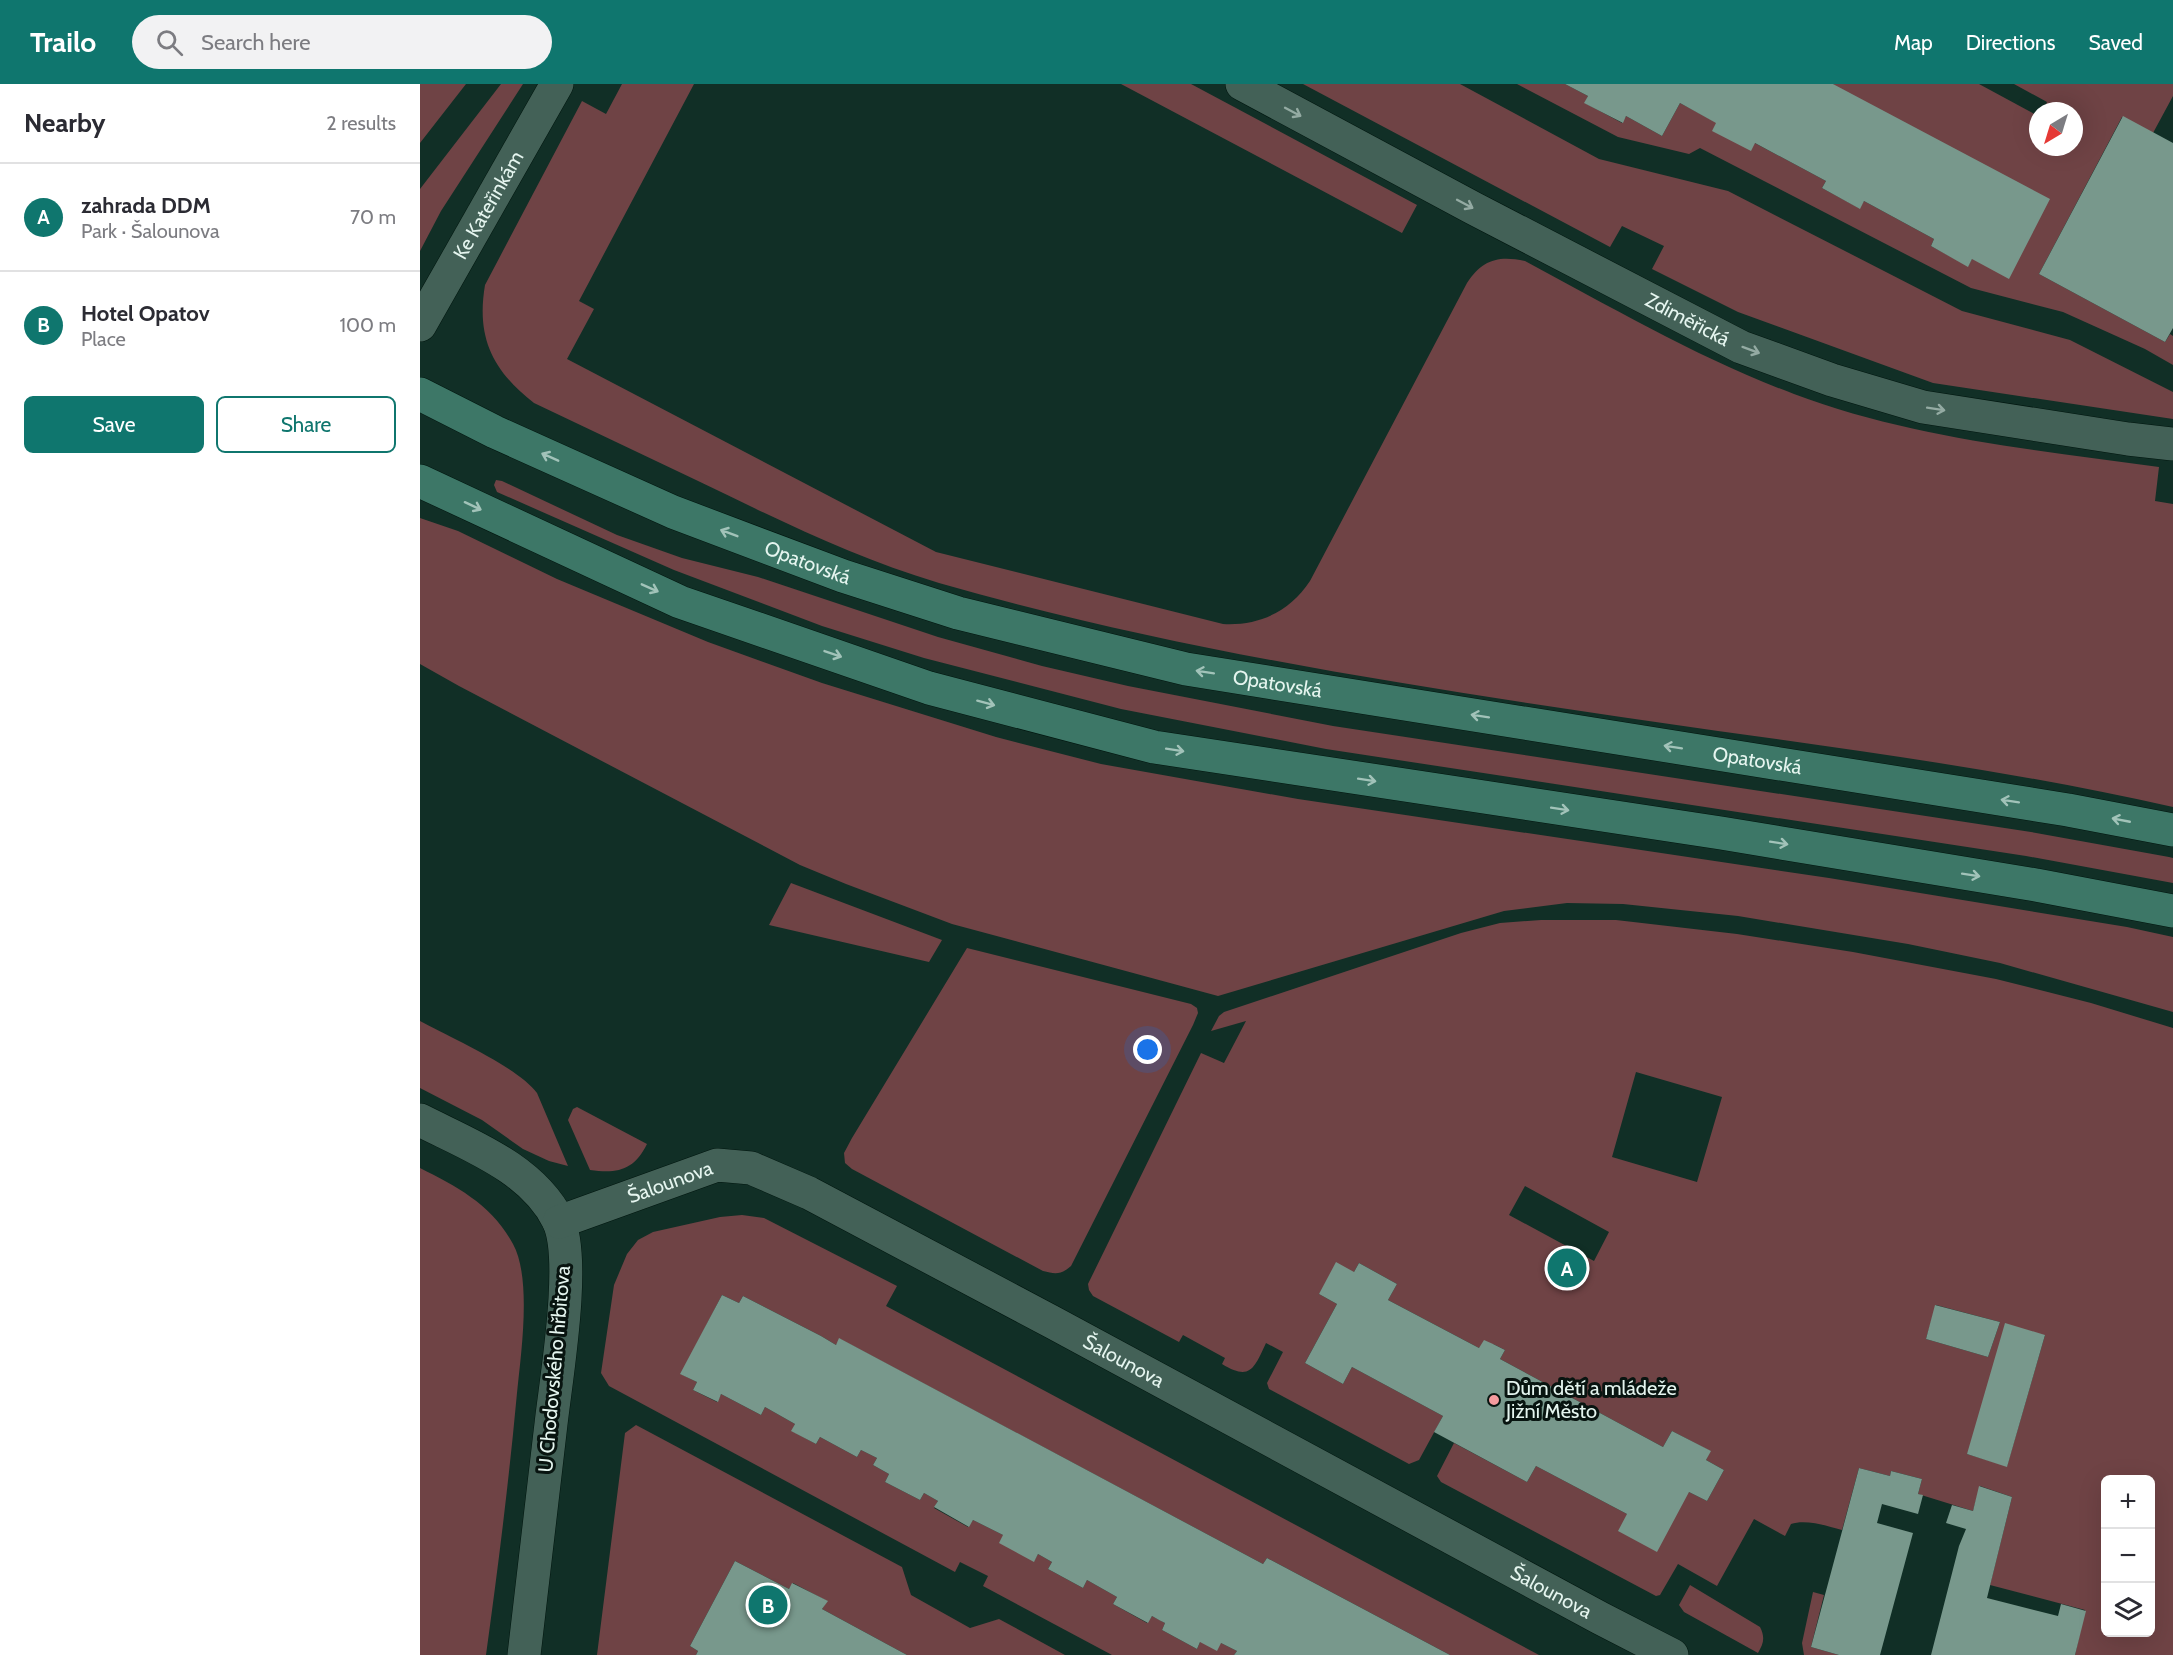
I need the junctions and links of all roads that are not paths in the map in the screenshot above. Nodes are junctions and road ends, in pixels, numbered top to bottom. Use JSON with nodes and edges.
{"nodes":[{"id":1,"x":557,"y":84,"type":"edge"},
{"id":2,"x":1242,"y":84,"type":"edge"},
{"id":3,"x":420,"y":325,"type":"edge"},
{"id":4,"x":420,"y":394,"type":"edge"},
{"id":5,"x":2173,"y":444,"type":"edge"},
{"id":6,"x":420,"y":481,"type":"edge"},
{"id":7,"x":2173,"y":830,"type":"edge"},
{"id":8,"x":2173,"y":911,"type":"edge"},
{"id":9,"x":420,"y":1120,"type":"edge"},
{"id":10,"x":559,"y":1222,"type":"junction"},
{"id":11,"x":524,"y":1655,"type":"edge"},
{"id":12,"x":1672,"y":1655,"type":"edge"}],
"edges":[{"from":1,"to":3,"type":"street","name":"Ke Kateřinkám"},
{"from":2,"to":5,"type":"street","name":"Zdiměřická","one_way":true},
{"from":7,"to":4,"type":"main road","name":"Opatovská","one_way":true},
{"from":6,"to":8,"type":"main road","one_way":true},
{"from":9,"to":10,"type":"street","name":"U Chodovského hřbitova"},
{"from":10,"to":11,"type":"street","name":"U Chodovského hřbitova"},
{"from":10,"to":12,"type":"street","name":"Šalounova"}]}
